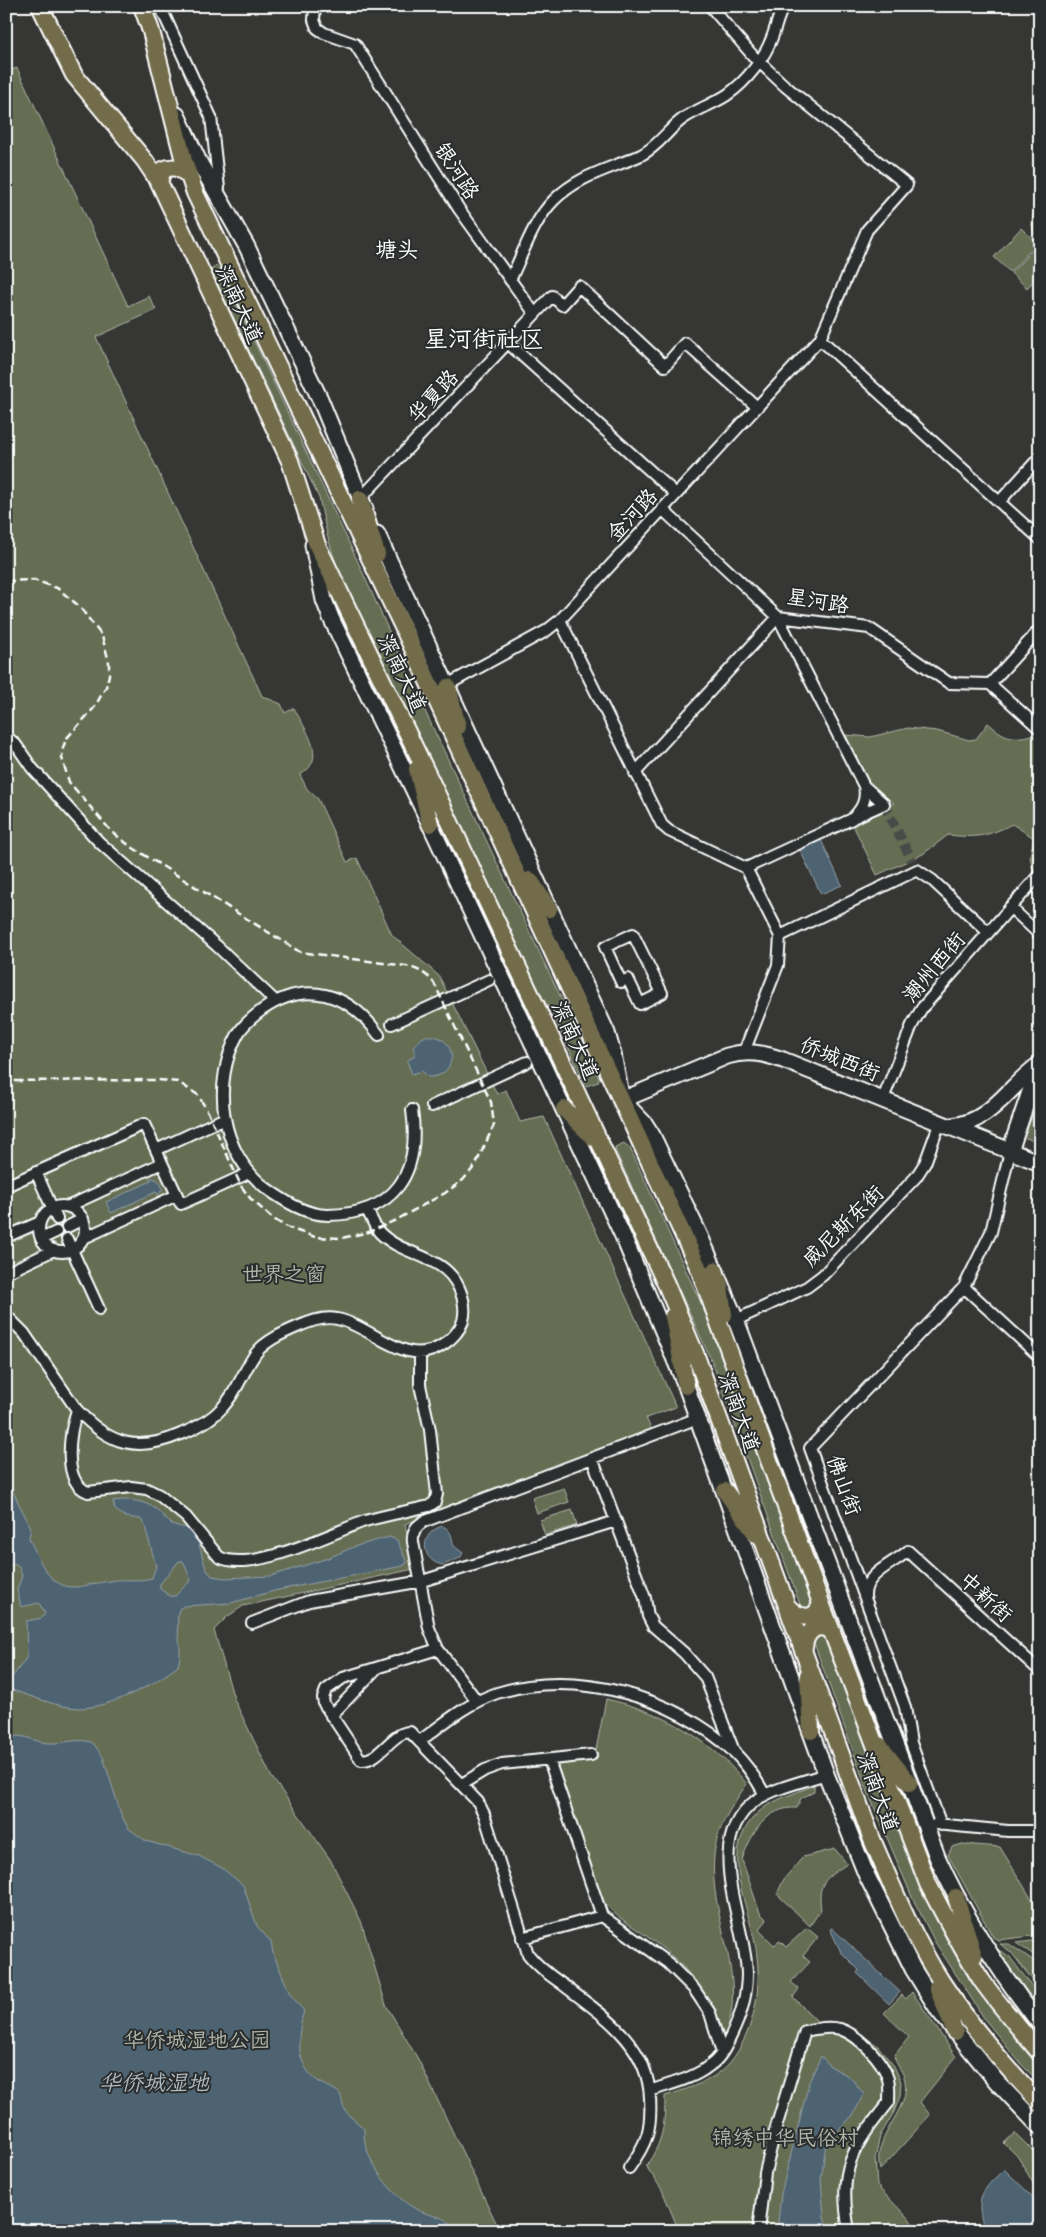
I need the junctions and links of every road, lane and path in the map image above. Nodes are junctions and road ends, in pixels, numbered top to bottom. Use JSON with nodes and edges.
{"nodes":[{"id":1,"x":40,"y":6,"type":"edge"},
{"id":2,"x":142,"y":6,"type":"edge"},
{"id":3,"x":160,"y":6,"type":"edge"},
{"id":4,"x":315,"y":6,"type":"edge"},
{"id":5,"x":710,"y":6,"type":"edge"},
{"id":6,"x":783,"y":6,"type":"edge"},
{"id":7,"x":759,"y":61,"type":"junction"},
{"id":8,"x":164,"y":87,"type":"junction"},
{"id":9,"x":188,"y":176,"type":"junction"},
{"id":10,"x":159,"y":182,"type":"junction"},
{"id":11,"x":225,"y":208,"type":"junction"},
{"id":12,"x":510,"y":280,"type":"junction"},
{"id":13,"x":535,"y":314,"type":"junction"},
{"id":14,"x":820,"y":339,"type":"junction"},
{"id":15,"x":508,"y":343,"type":"junction"},
{"id":16,"x":758,"y":407,"type":"junction"},
{"id":17,"x":1040,"y":457,"type":"edge"},
{"id":18,"x":676,"y":494,"type":"junction"},
{"id":19,"x":360,"y":499,"type":"junction"},
{"id":20,"x":999,"y":502,"type":"junction"},
{"id":21,"x":662,"y":509,"type":"junction"},
{"id":22,"x":310,"y":526,"type":"junction"},
{"id":23,"x":1040,"y":539,"type":"edge"},
{"id":24,"x":778,"y":617,"type":"junction"},
{"id":25,"x":560,"y":620,"type":"junction"},
{"id":26,"x":402,"y":625,"type":"junction"},
{"id":27,"x":1040,"y":628,"type":"edge"},
{"id":28,"x":990,"y":684,"type":"junction"},
{"id":29,"x":447,"y":686,"type":"junction"},
{"id":30,"x":1040,"y":729,"type":"edge"},
{"id":31,"x":409,"y":735,"type":"junction"},
{"id":32,"x":6,"y":736,"type":"edge"},
{"id":33,"x":469,"y":768,"type":"junction"},
{"id":34,"x":635,"y":773,"type":"junction"},
{"id":35,"x":864,"y":786,"type":"junction"},
{"id":36,"x":852,"y":819,"type":"junction"},
{"id":37,"x":430,"y":824,"type":"junction"},
{"id":38,"x":499,"y":832,"type":"junction"},
{"id":39,"x":746,"y":868,"type":"junction"},
{"id":40,"x":1040,"y":874,"type":"edge"},
{"id":41,"x":1010,"y":907,"type":"junction"},
{"id":42,"x":549,"y":910,"type":"junction"},
{"id":43,"x":988,"y":932,"type":"junction"},
{"id":44,"x":1040,"y":935,"type":"edge"},
{"id":45,"x":780,"y":936,"type":"junction"},
{"id":46,"x":488,"y":980,"type":"dead end"},
{"id":47,"x":662,"y":994,"type":"joint"},
{"id":48,"x":275,"y":1001,"type":"junction"},
{"id":49,"x":392,"y":1024,"type":"dead end"},
{"id":50,"x":379,"y":1035,"type":"dead end"},
{"id":51,"x":744,"y":1052,"type":"junction"},
{"id":52,"x":527,"y":1062,"type":"dead end"},
{"id":53,"x":1040,"y":1064,"type":"edge"},
{"id":54,"x":1040,"y":1074,"type":"edge"},
{"id":55,"x":883,"y":1099,"type":"junction"},
{"id":56,"x":622,"y":1100,"type":"junction"},
{"id":57,"x":432,"y":1106,"type":"dead end"},
{"id":58,"x":412,"y":1110,"type":"dead end"},
{"id":59,"x":564,"y":1110,"type":"junction"},
{"id":60,"x":225,"y":1118,"type":"junction"},
{"id":61,"x":946,"y":1124,"type":"junction"},
{"id":62,"x":601,"y":1144,"type":"junction"},
{"id":63,"x":156,"y":1150,"type":"junction"},
{"id":64,"x":1010,"y":1151,"type":"junction"},
{"id":65,"x":162,"y":1163,"type":"junction"},
{"id":66,"x":1040,"y":1163,"type":"edge"},
{"id":67,"x":36,"y":1172,"type":"junction"},
{"id":68,"x":250,"y":1173,"type":"junction"},
{"id":69,"x":6,"y":1186,"type":"edge"},
{"id":70,"x":177,"y":1195,"type":"junction"},
{"id":71,"x":69,"y":1206,"type":"junction"},
{"id":72,"x":52,"y":1208,"type":"junction"},
{"id":73,"x":368,"y":1210,"type":"junction"},
{"id":74,"x":57,"y":1219,"type":"tunnel mouth"},
{"id":75,"x":83,"y":1219,"type":"junction"},
{"id":76,"x":40,"y":1222,"type":"junction"},
{"id":77,"x":67,"y":1227,"type":"dead end"},
{"id":78,"x":56,"y":1232,"type":"dead end"},
{"id":79,"x":6,"y":1237,"type":"edge"},
{"id":80,"x":84,"y":1238,"type":"junction"},
{"id":81,"x":41,"y":1239,"type":"junction"},
{"id":82,"x":67,"y":1239,"type":"tunnel mouth"},
{"id":83,"x":54,"y":1250,"type":"junction"},
{"id":84,"x":72,"y":1250,"type":"junction"},
{"id":85,"x":715,"y":1270,"type":"junction"},
{"id":86,"x":6,"y":1272,"type":"edge"},
{"id":87,"x":666,"y":1284,"type":"junction"},
{"id":88,"x":964,"y":1287,"type":"junction"},
{"id":89,"x":99,"y":1309,"type":"dead end"},
{"id":90,"x":6,"y":1315,"type":"edge"},
{"id":91,"x":736,"y":1320,"type":"junction"},
{"id":92,"x":727,"y":1342,"type":"junction"},
{"id":93,"x":420,"y":1354,"type":"junction"},
{"id":94,"x":1040,"y":1357,"type":"edge"},
{"id":95,"x":686,"y":1386,"type":"junction"},
{"id":96,"x":77,"y":1410,"type":"junction"},
{"id":97,"x":698,"y":1418,"type":"junction"},
{"id":98,"x":592,"y":1458,"type":"junction"},
{"id":99,"x":725,"y":1491,"type":"junction"},
{"id":100,"x":616,"y":1521,"type":"junction"},
{"id":101,"x":767,"y":1550,"type":"junction"},
{"id":102,"x":850,"y":1558,"type":"junction"},
{"id":103,"x":876,"y":1574,"type":"junction"},
{"id":104,"x":422,"y":1580,"type":"junction"},
{"id":105,"x":865,"y":1598,"type":"junction"},
{"id":106,"x":821,"y":1603,"type":"junction"},
{"id":107,"x":788,"y":1607,"type":"junction"},
{"id":108,"x":252,"y":1623,"type":"dead end"},
{"id":109,"x":832,"y":1631,"type":"junction"},
{"id":110,"x":438,"y":1649,"type":"junction"},
{"id":111,"x":806,"y":1653,"type":"junction"},
{"id":112,"x":378,"y":1667,"type":"junction"},
{"id":113,"x":1040,"y":1670,"type":"edge"},
{"id":114,"x":477,"y":1701,"type":"junction"},
{"id":115,"x":331,"y":1716,"type":"junction"},
{"id":116,"x":811,"y":1732,"type":"junction"},
{"id":117,"x":870,"y":1733,"type":"junction"},
{"id":118,"x":420,"y":1741,"type":"junction"},
{"id":119,"x":734,"y":1753,"type":"junction"},
{"id":120,"x":591,"y":1756,"type":"dead end"},
{"id":121,"x":549,"y":1760,"type":"junction"},
{"id":122,"x":826,"y":1774,"type":"junction"},
{"id":123,"x":909,"y":1783,"type":"junction"},
{"id":124,"x":462,"y":1784,"type":"junction"},
{"id":125,"x":765,"y":1795,"type":"junction"},
{"id":126,"x":925,"y":1824,"type":"junction"},
{"id":127,"x":941,"y":1825,"type":"junction"},
{"id":128,"x":1040,"y":1831,"type":"edge"},
{"id":129,"x":956,"y":1898,"type":"junction"},
{"id":130,"x":602,"y":1916,"type":"junction"},
{"id":131,"x":522,"y":1938,"type":"junction"},
{"id":132,"x":926,"y":1954,"type":"junction"},
{"id":133,"x":982,"y":1979,"type":"junction"},
{"id":134,"x":1040,"y":2024,"type":"edge"},
{"id":135,"x":955,"y":2032,"type":"junction"},
{"id":136,"x":722,"y":2053,"type":"junction"},
{"id":137,"x":1040,"y":2053,"type":"edge"},
{"id":138,"x":650,"y":2091,"type":"junction"},
{"id":139,"x":1040,"y":2103,"type":"edge"},
{"id":140,"x":1040,"y":2127,"type":"edge"},
{"id":141,"x":628,"y":2168,"type":"dead end"},
{"id":142,"x":758,"y":2231,"type":"edge"},
{"id":143,"x":849,"y":2231,"type":"edge"}],
"edges":[{"from":1,"to":10,"type":"main road","name":"深南大道"},
{"from":2,"to":8,"type":"main road","name":"深南大道"},
{"from":3,"to":11,"type":"street"},
{"from":4,"to":12,"type":"street","name":"银河路"},
{"from":5,"to":7,"type":"street"},
{"from":6,"to":7,"type":"street"},
{"from":7,"to":12,"type":"street"},
{"from":7,"to":14,"type":"street","name":"金河路"},
{"from":8,"to":9,"type":"main road","name":"深南大道"},
{"from":8,"to":11,"type":"main road"},
{"from":9,"to":10,"type":"main road"},
{"from":9,"to":26,"type":"main road","name":"深南大道"},
{"from":10,"to":22,"type":"main road","name":"深南大道"},
{"from":11,"to":19,"type":"main road"},
{"from":12,"to":13,"type":"street","name":"银河路"},
{"from":13,"to":15,"type":"street","name":"华夏路"},
{"from":13,"to":16,"type":"street","name":"华夏路"},
{"from":14,"to":16,"type":"street","name":"金河路"},
{"from":14,"to":20,"type":"street"},
{"from":15,"to":18,"type":"street"},
{"from":15,"to":19,"type":"street","name":"华夏路"},
{"from":16,"to":18,"type":"street","name":"金河路"},
{"from":17,"to":20,"type":"street"},
{"from":18,"to":21,"type":"street","name":"金河路"},
{"from":19,"to":26,"type":"main road"},
{"from":19,"to":29,"type":"main road"},
{"from":20,"to":23,"type":"street"},
{"from":21,"to":24,"type":"street","name":"星河路"},
{"from":21,"to":25,"type":"street","name":"金河路"},
{"from":22,"to":31,"type":"main road","name":"深南大道"},
{"from":22,"to":37,"type":"main road"},
{"from":24,"to":28,"type":"street","name":"星河路"},
{"from":24,"to":34,"type":"street"},
{"from":24,"to":35,"type":"street"},
{"from":25,"to":29,"type":"street","name":"金河路"},
{"from":25,"to":34,"type":"street"},
{"from":26,"to":33,"type":"main road","name":"深南大道"},
{"from":27,"to":28,"type":"street"},
{"from":28,"to":30,"type":"street"},
{"from":29,"to":33,"type":"main road"},
{"from":29,"to":42,"type":"main road"},
{"from":31,"to":37,"type":"main road"},
{"from":31,"to":62,"type":"main road","name":"深南大道"},
{"from":32,"to":48,"type":"street"},
{"from":33,"to":38,"type":"main road","name":"深南大道"},
{"from":34,"to":39,"type":"street"},
{"from":35,"to":36,"type":"street"},
{"from":35,"to":36,"type":"street"},
{"from":36,"to":39,"type":"street"},
{"from":37,"to":59,"type":"main road"},
{"from":38,"to":42,"type":"main road"},
{"from":38,"to":56,"type":"main road","name":"深南大道"},
{"from":39,"to":45,"type":"street"},
{"from":40,"to":41,"type":"street","name":"潮州西街"},
{"from":41,"to":43,"type":"street","name":"潮州西街"},
{"from":41,"to":44,"type":"street"},
{"from":42,"to":56,"type":"main road"},
{"from":43,"to":45,"type":"street"},
{"from":43,"to":55,"type":"street","name":"潮州西街"},
{"from":45,"to":51,"type":"street"},
{"from":46,"to":49,"type":"street"},
{"from":47,"to":47,"type":"street"},
{"from":48,"to":50,"type":"street"},
{"from":48,"to":60,"type":"street"},
{"from":51,"to":55,"type":"main road","name":"侨城西街"},
{"from":51,"to":56,"type":"main road","name":"侨城西街"},
{"from":52,"to":57,"type":"street"},
{"from":53,"to":61,"type":"main road"},
{"from":54,"to":64,"type":"main road"},
{"from":55,"to":61,"type":"main road","name":"侨城西街"},
{"from":56,"to":85,"type":"main road"},
{"from":56,"to":92,"type":"main road","name":"深南大道"},
{"from":58,"to":73,"type":"street"},
{"from":59,"to":62,"type":"main road"},
{"from":59,"to":95,"type":"main road"},
{"from":60,"to":63,"type":"street"},
{"from":60,"to":68,"type":"street"},
{"from":61,"to":64,"type":"main road","name":"侨城西街"},
{"from":61,"to":91,"type":"street","name":"威尼斯东街"},
{"from":62,"to":87,"type":"main road","name":"深南大道"},
{"from":63,"to":65,"type":"street"},
{"from":63,"to":67,"type":"street"},
{"from":64,"to":66,"type":"main road","name":"侨城西街"},
{"from":64,"to":88,"type":"street","name":"佛山街"},
{"from":65,"to":70,"type":"street"},
{"from":65,"to":71,"type":"street"},
{"from":67,"to":69,"type":"street"},
{"from":67,"to":72,"type":"street"},
{"from":68,"to":70,"type":"street"},
{"from":68,"to":73,"type":"street"},
{"from":70,"to":80,"type":"street"},
{"from":71,"to":72,"type":"street"},
{"from":71,"to":75,"type":"street"},
{"from":72,"to":74,"type":"street"},
{"from":72,"to":76,"type":"street"},
{"from":73,"to":93,"type":"street"},
{"from":75,"to":77,"type":"street"},
{"from":75,"to":80,"type":"street"},
{"from":76,"to":79,"type":"street"},
{"from":76,"to":81,"type":"street"},
{"from":78,"to":81,"type":"street"},
{"from":80,"to":84,"type":"street"},
{"from":81,"to":83,"type":"street"},
{"from":82,"to":84,"type":"street"},
{"from":83,"to":84,"type":"street"},
{"from":83,"to":86,"type":"street"},
{"from":84,"to":89,"type":"street"},
{"from":85,"to":91,"type":"main road"},
{"from":85,"to":92,"type":"main road"},
{"from":87,"to":95,"type":"main road"},
{"from":87,"to":101,"type":"main road","name":"深南大道"},
{"from":88,"to":94,"type":"street"},
{"from":88,"to":102,"type":"street","name":"佛山街"},
{"from":90,"to":96,"type":"street"},
{"from":91,"to":123,"type":"main road"},
{"from":92,"to":106,"type":"main road","name":"深南大道"},
{"from":93,"to":96,"type":"street"},
{"from":93,"to":96,"type":"street"},
{"from":95,"to":97,"type":"main road"},
{"from":97,"to":98,"type":"street"},
{"from":97,"to":99,"type":"main road"},
{"from":98,"to":100,"type":"street"},
{"from":98,"to":104,"type":"street"},
{"from":99,"to":101,"type":"main road"},
{"from":99,"to":116,"type":"main road"},
{"from":100,"to":104,"type":"street"},
{"from":100,"to":119,"type":"street"},
{"from":101,"to":107,"type":"main road","name":"深南大道"},
{"from":102,"to":103,"type":"street"},
{"from":102,"to":105,"type":"street","name":"佛山街"},
{"from":103,"to":105,"type":"street"},
{"from":103,"to":113,"type":"street","name":"中新街"},
{"from":104,"to":108,"type":"street"},
{"from":104,"to":110,"type":"street"},
{"from":105,"to":127,"type":"street","name":"佛山街"},
{"from":106,"to":107,"type":"main road"},
{"from":106,"to":109,"type":"main road","name":"深南大道"},
{"from":107,"to":111,"type":"main road","name":"深南大道"},
{"from":109,"to":111,"type":"main road"},
{"from":109,"to":117,"type":"main road","name":"深南大道"},
{"from":110,"to":112,"type":"street"},
{"from":110,"to":114,"type":"street"},
{"from":111,"to":116,"type":"main road"},
{"from":111,"to":132,"type":"main road","name":"深南大道"},
{"from":112,"to":115,"type":"street"},
{"from":112,"to":115,"type":"street"},
{"from":114,"to":118,"type":"street"},
{"from":114,"to":119,"type":"street"},
{"from":115,"to":118,"type":"street"},
{"from":116,"to":122,"type":"main road"},
{"from":117,"to":123,"type":"main road"},
{"from":117,"to":133,"type":"main road","name":"深南大道"},
{"from":118,"to":124,"type":"street"},
{"from":119,"to":125,"type":"street"},
{"from":120,"to":121,"type":"street"},
{"from":121,"to":124,"type":"street"},
{"from":121,"to":130,"type":"street"},
{"from":122,"to":125,"type":"street"},
{"from":122,"to":135,"type":"main road"},
{"from":123,"to":126,"type":"main road"},
{"from":124,"to":131,"type":"street"},
{"from":125,"to":136,"type":"street"},
{"from":126,"to":127,"type":"street"},
{"from":126,"to":129,"type":"main road"},
{"from":127,"to":128,"type":"street"},
{"from":129,"to":133,"type":"main road"},
{"from":129,"to":134,"type":"main road"},
{"from":130,"to":131,"type":"street"},
{"from":130,"to":136,"type":"street"},
{"from":131,"to":138,"type":"street"},
{"from":132,"to":135,"type":"main road"},
{"from":132,"to":139,"type":"main road","name":"深南大道"},
{"from":133,"to":137,"type":"main road","name":"深南大道"},
{"from":135,"to":140,"type":"main road"},
{"from":136,"to":138,"type":"street"},
{"from":138,"to":141,"type":"street"},
{"from":142,"to":143,"type":"street"}]}
